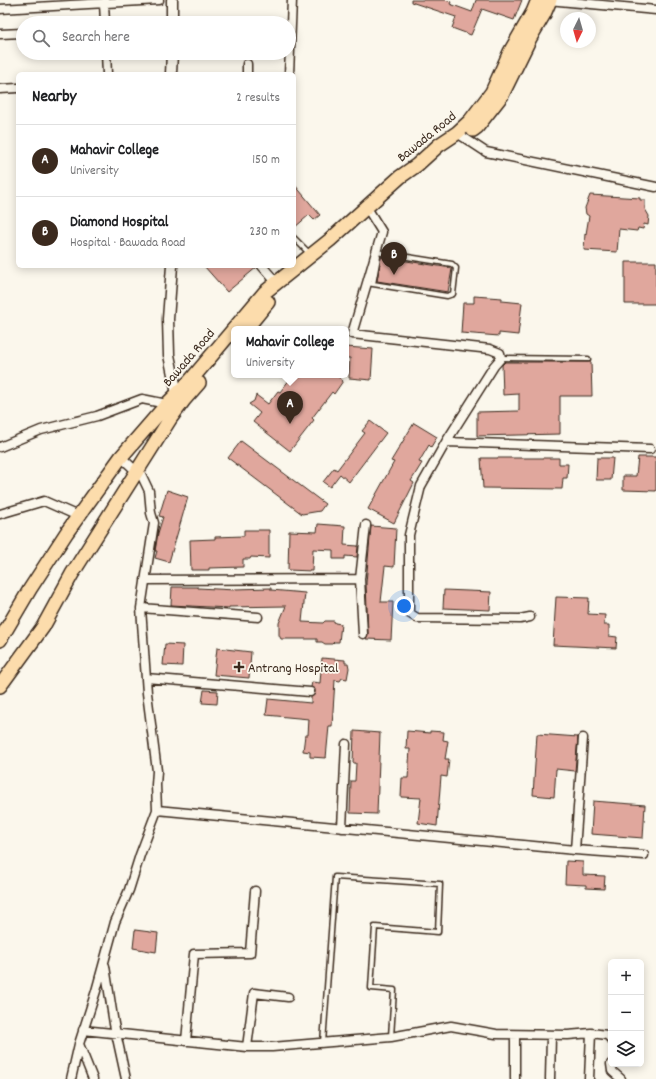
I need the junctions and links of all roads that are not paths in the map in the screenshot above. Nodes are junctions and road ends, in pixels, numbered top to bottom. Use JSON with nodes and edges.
{"nodes":[{"id":1,"x":160,"y":0,"type":"edge"},
{"id":2,"x":172,"y":0,"type":"edge"},
{"id":3,"x":292,"y":0,"type":"edge"},
{"id":4,"x":538,"y":0,"type":"edge"},
{"id":5,"x":549,"y":0,"type":"edge"},
{"id":6,"x":104,"y":3,"type":"junction"},
{"id":7,"x":0,"y":9,"type":"edge"},
{"id":8,"x":656,"y":10,"type":"edge"},
{"id":9,"x":105,"y":16,"type":"edge"},
{"id":10,"x":172,"y":16,"type":"edge"},
{"id":11,"x":291,"y":16,"type":"edge"},
{"id":12,"x":16,"y":33,"type":"edge"},
{"id":13,"x":0,"y":34,"type":"edge"},
{"id":14,"x":106,"y":60,"type":"edge"},
{"id":15,"x":172,"y":60,"type":"edge"},
{"id":16,"x":290,"y":60,"type":"edge"},
{"id":17,"x":247,"y":64,"type":"dead end"},
{"id":18,"x":107,"y":72,"type":"edge"},
{"id":19,"x":172,"y":72,"type":"edge"},
{"id":20,"x":247,"y":72,"type":"edge"},
{"id":21,"x":289,"y":72,"type":"edge"},
{"id":22,"x":16,"y":88,"type":"edge"},
{"id":23,"x":0,"y":89,"type":"edge"},
{"id":24,"x":460,"y":135,"type":"junction"},
{"id":25,"x":656,"y":187,"type":"edge"},
{"id":26,"x":369,"y":211,"type":"junction"},
{"id":27,"x":296,"y":240,"type":"edge"},
{"id":28,"x":378,"y":253,"type":"junction"},
{"id":29,"x":311,"y":255,"type":"junction"},
{"id":30,"x":296,"y":267,"type":"edge"},
{"id":31,"x":172,"y":268,"type":"edge"},
{"id":32,"x":264,"y":268,"type":"edge"},
{"id":33,"x":294,"y":268,"type":"edge"},
{"id":34,"x":276,"y":282,"type":"junction"},
{"id":35,"x":370,"y":284,"type":"junction"},
{"id":36,"x":236,"y":326,"type":"edge"},
{"id":37,"x":248,"y":326,"type":"edge"},
{"id":38,"x":231,"y":332,"type":"edge"},
{"id":39,"x":231,"y":346,"type":"edge"},
{"id":40,"x":501,"y":358,"type":"junction"},
{"id":41,"x":588,"y":359,"type":"dead end"},
{"id":42,"x":175,"y":403,"type":"junction"},
{"id":43,"x":446,"y":442,"type":"junction"},
{"id":44,"x":0,"y":447,"type":"edge"},
{"id":45,"x":650,"y":449,"type":"dead end"},
{"id":46,"x":121,"y":457,"type":"junction"},
{"id":47,"x":137,"y":472,"type":"junction"},
{"id":48,"x":0,"y":514,"type":"edge"},
{"id":49,"x":78,"y":516,"type":"junction"},
{"id":50,"x":366,"y":525,"type":"dead end"},
{"id":51,"x":360,"y":579,"type":"junction"},
{"id":52,"x":146,"y":580,"type":"junction"},
{"id":53,"x":141,"y":608,"type":"junction"},
{"id":54,"x":258,"y":617,"type":"dead end"},
{"id":55,"x":530,"y":617,"type":"dead end"},
{"id":56,"x":363,"y":634,"type":"dead end"},
{"id":57,"x":0,"y":640,"type":"edge"},
{"id":58,"x":146,"y":678,"type":"junction"},
{"id":59,"x":0,"y":686,"type":"edge"},
{"id":60,"x":310,"y":692,"type":"dead end"},
{"id":61,"x":583,"y":738,"type":"dead end"},
{"id":62,"x":346,"y":744,"type":"dead end"},
{"id":63,"x":157,"y":810,"type":"junction"},
{"id":64,"x":342,"y":828,"type":"junction"},
{"id":65,"x":576,"y":850,"type":"junction"},
{"id":66,"x":644,"y":855,"type":"dead end"},
{"id":67,"x":254,"y":891,"type":"dead end"},
{"id":68,"x":105,"y":962,"type":"junction"},
{"id":69,"x":288,"y":998,"type":"dead end"},
{"id":70,"x":83,"y":1030,"type":"junction"},
{"id":71,"x":116,"y":1033,"type":"junction"},
{"id":72,"x":591,"y":1033,"type":"junction"},
{"id":73,"x":515,"y":1035,"type":"junction"},
{"id":74,"x":551,"y":1036,"type":"junction"},
{"id":75,"x":608,"y":1036,"type":"edge"},
{"id":76,"x":391,"y":1037,"type":"junction"},
{"id":77,"x":186,"y":1041,"type":"junction"},
{"id":78,"x":323,"y":1043,"type":"junction"},
{"id":79,"x":79,"y":1044,"type":"junction"},
{"id":80,"x":247,"y":1047,"type":"junction"},
{"id":81,"x":612,"y":1067,"type":"edge"},
{"id":82,"x":71,"y":1079,"type":"edge"},
{"id":83,"x":93,"y":1079,"type":"edge"},
{"id":84,"x":126,"y":1079,"type":"edge"},
{"id":85,"x":515,"y":1079,"type":"edge"},
{"id":86,"x":550,"y":1079,"type":"edge"},
{"id":87,"x":589,"y":1079,"type":"edge"},
{"id":88,"x":621,"y":1079,"type":"edge"}],
"edges":[{"from":1,"to":6,"type":"street"},
{"from":2,"to":10,"type":"street"},
{"from":3,"to":11,"type":"street"},
{"from":4,"to":24,"type":"main road","name":"Bawada Road"},
{"from":5,"to":8,"type":"street"},
{"from":5,"to":24,"type":"main road"},
{"from":6,"to":7,"type":"street"},
{"from":6,"to":9,"type":"street"},
{"from":12,"to":13,"type":"street"},
{"from":14,"to":18,"type":"street"},
{"from":15,"to":19,"type":"street"},
{"from":16,"to":21,"type":"street"},
{"from":17,"to":20,"type":"street"},
{"from":22,"to":23,"type":"street"},
{"from":24,"to":25,"type":"street"},
{"from":24,"to":26,"type":"main road"},
{"from":24,"to":29,"type":"main road","name":"Bawada Road"},
{"from":26,"to":28,"type":"street"},
{"from":26,"to":37,"type":"main road"},
{"from":27,"to":29,"type":"lane"},
{"from":28,"to":35,"type":"street"},
{"from":28,"to":35,"type":"lane"},
{"from":29,"to":30,"type":"main road","name":"Bawada Road"},
{"from":31,"to":42,"type":"street"},
{"from":32,"to":34,"type":"street"},
{"from":33,"to":34,"type":"main road","name":"Bawada Road"},
{"from":34,"to":36,"type":"main road","name":"Bawada Road"},
{"from":35,"to":40,"type":"street"},
{"from":38,"to":42,"type":"main road","name":"Bawada Road"},
{"from":39,"to":42,"type":"main road"},
{"from":40,"to":41,"type":"lane"},
{"from":40,"to":43,"type":"street"},
{"from":42,"to":44,"type":"street"},
{"from":42,"to":46,"type":"main road","name":"Bawada Road"},
{"from":42,"to":47,"type":"main road"},
{"from":43,"to":45,"type":"street"},
{"from":43,"to":55,"type":"street"},
{"from":46,"to":47,"type":"street"},
{"from":46,"to":49,"type":"main road","name":"Bawada Road"},
{"from":47,"to":52,"type":"street"},
{"from":47,"to":59,"type":"main road"},
{"from":48,"to":49,"type":"street"},
{"from":49,"to":57,"type":"main road","name":"Bawada Road"},
{"from":50,"to":51,"type":"street"},
{"from":51,"to":52,"type":"street"},
{"from":51,"to":56,"type":"street"},
{"from":52,"to":53,"type":"street"},
{"from":53,"to":54,"type":"street"},
{"from":53,"to":58,"type":"street"},
{"from":58,"to":60,"type":"street"},
{"from":58,"to":63,"type":"street"},
{"from":61,"to":65,"type":"street"},
{"from":62,"to":64,"type":"street"},
{"from":63,"to":64,"type":"street"},
{"from":63,"to":68,"type":"street"},
{"from":64,"to":65,"type":"street"},
{"from":65,"to":66,"type":"street"},
{"from":67,"to":77,"type":"street"},
{"from":68,"to":70,"type":"street"},
{"from":68,"to":71,"type":"street"},
{"from":69,"to":80,"type":"street"},
{"from":70,"to":71,"type":"street"},
{"from":70,"to":79,"type":"street"},
{"from":71,"to":77,"type":"street"},
{"from":71,"to":84,"type":"street"},
{"from":72,"to":74,"type":"street"},
{"from":72,"to":75,"type":"street"},
{"from":72,"to":87,"type":"street"},
{"from":73,"to":74,"type":"street"},
{"from":73,"to":76,"type":"street"},
{"from":73,"to":85,"type":"street"},
{"from":74,"to":86,"type":"street"},
{"from":76,"to":78,"type":"street"},
{"from":76,"to":78,"type":"lane"},
{"from":77,"to":80,"type":"street"},
{"from":78,"to":80,"type":"street"},
{"from":79,"to":82,"type":"street"},
{"from":79,"to":83,"type":"street"},
{"from":81,"to":88,"type":"street"}]}
